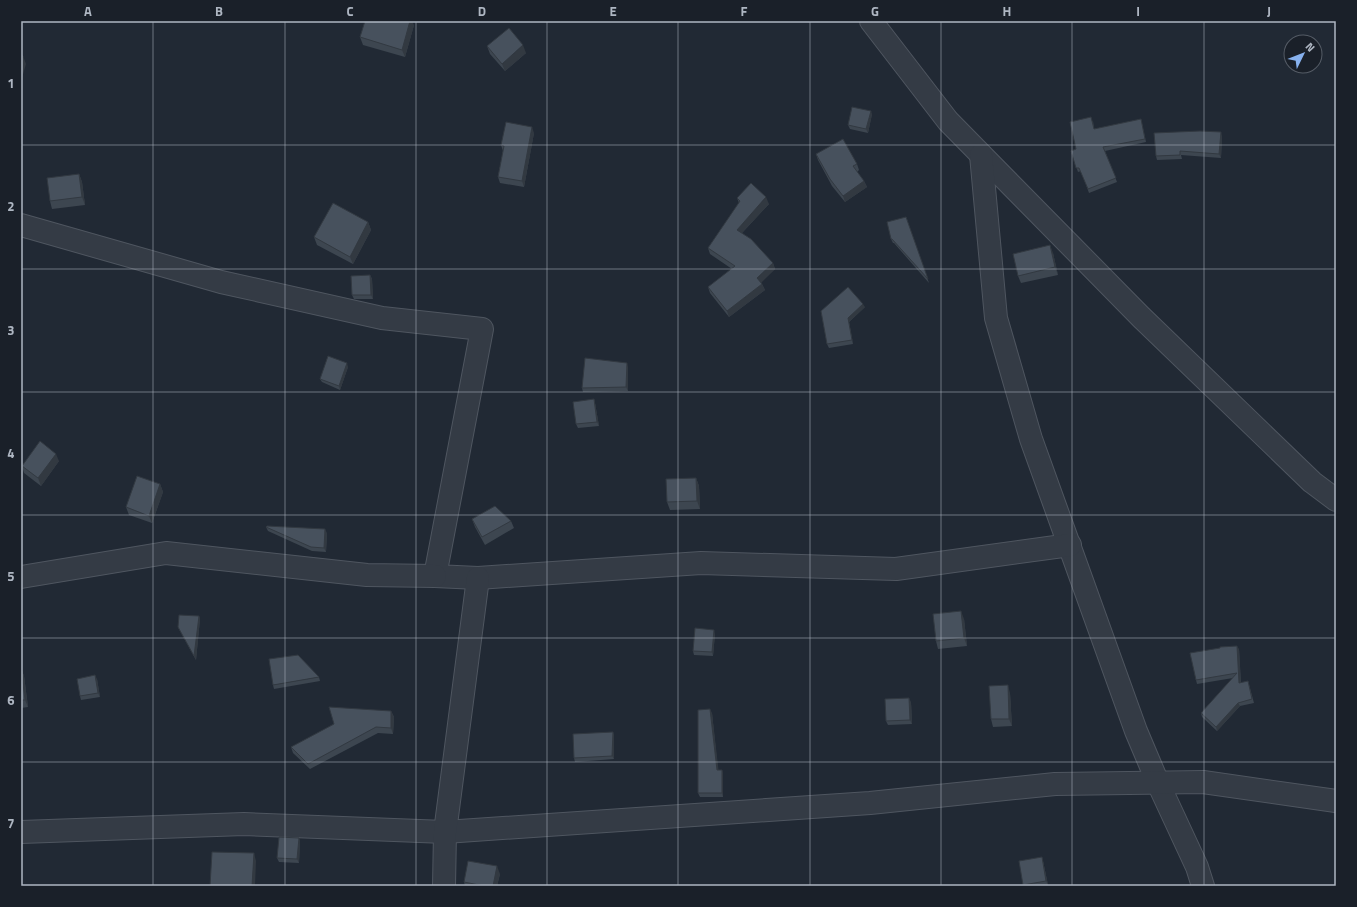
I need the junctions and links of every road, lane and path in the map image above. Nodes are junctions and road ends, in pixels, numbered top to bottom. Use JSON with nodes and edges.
{"nodes":[{"id":1,"x":871,"y":21,"type":"edge"},
{"id":2,"x":981,"y":155,"type":"junction"},
{"id":3,"x":21,"y":225,"type":"edge"},
{"id":4,"x":1336,"y":500,"type":"edge"},
{"id":5,"x":1070,"y":545,"type":"junction"},
{"id":6,"x":435,"y":576,"type":"junction"},
{"id":7,"x":21,"y":577,"type":"edge"},
{"id":8,"x":478,"y":578,"type":"junction"},
{"id":9,"x":1158,"y":783,"type":"junction"},
{"id":10,"x":1336,"y":801,"type":"edge"},
{"id":11,"x":21,"y":832,"type":"edge"},
{"id":12,"x":445,"y":832,"type":"junction"},
{"id":13,"x":444,"y":886,"type":"edge"},
{"id":14,"x":1203,"y":886,"type":"edge"}],
"edges":[{"from":1,"to":2,"type":"street"},
{"from":2,"to":4,"type":"street"},
{"from":2,"to":5,"type":"street"},
{"from":3,"to":6,"type":"street"},
{"from":5,"to":8,"type":"street"},
{"from":5,"to":9,"type":"street"},
{"from":6,"to":7,"type":"street"},
{"from":6,"to":8,"type":"street"},
{"from":8,"to":12,"type":"street"},
{"from":9,"to":10,"type":"street"},
{"from":9,"to":12,"type":"street"},
{"from":9,"to":14,"type":"street"},
{"from":11,"to":12,"type":"street"},
{"from":12,"to":13,"type":"street"}]}
